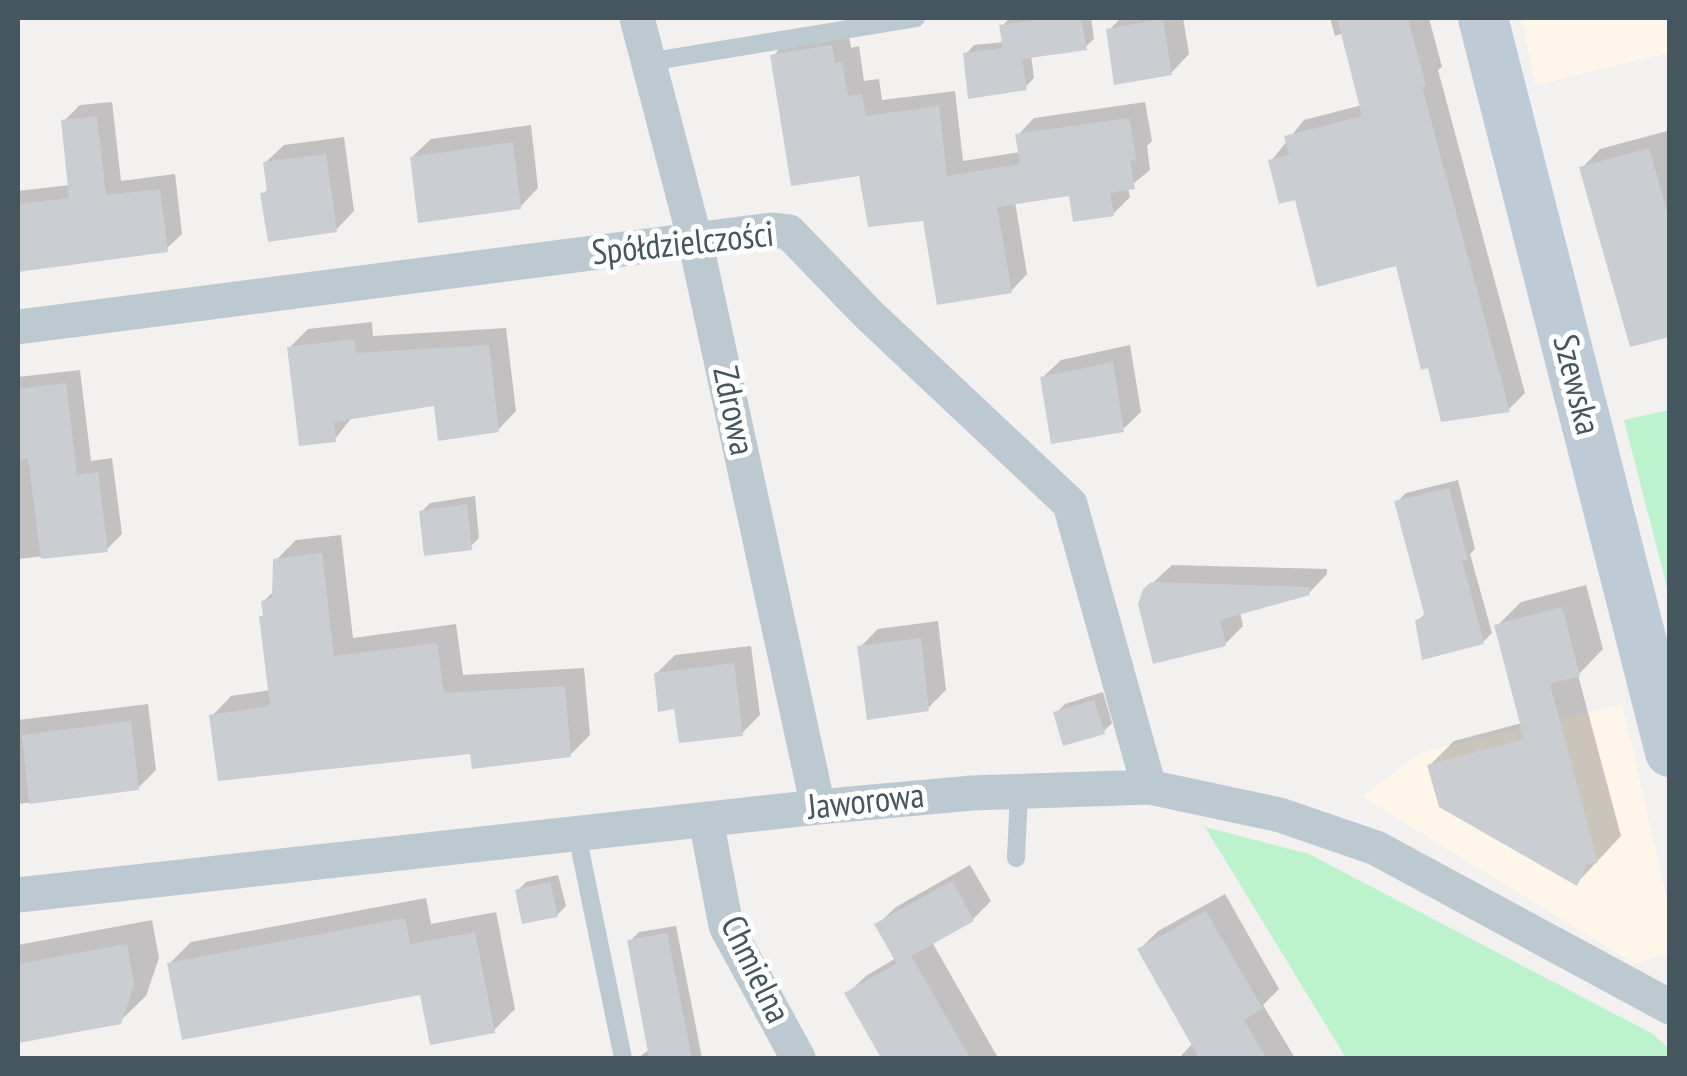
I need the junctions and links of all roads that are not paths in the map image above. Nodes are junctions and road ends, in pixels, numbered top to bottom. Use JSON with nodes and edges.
{"nodes":[{"id":1,"x":637,"y":18,"type":"edge"},
{"id":2,"x":916,"y":18,"type":"edge"},
{"id":3,"x":1483,"y":18,"type":"edge"},
{"id":4,"x":648,"y":62,"type":"junction"},
{"id":5,"x":695,"y":240,"type":"junction"},
{"id":6,"x":18,"y":327,"type":"edge"},
{"id":7,"x":1670,"y":752,"type":"edge"},
{"id":8,"x":1148,"y":787,"type":"junction"},
{"id":9,"x":1019,"y":792,"type":"junction"},
{"id":10,"x":818,"y":808,"type":"junction"},
{"id":11,"x":706,"y":820,"type":"junction"},
{"id":12,"x":577,"y":835,"type":"junction"},
{"id":13,"x":1016,"y":858,"type":"dead end"},
{"id":14,"x":18,"y":895,"type":"edge"},
{"id":15,"x":1670,"y":1007,"type":"edge"},
{"id":16,"x":623,"y":1058,"type":"edge"},
{"id":17,"x":798,"y":1058,"type":"edge"}],
"edges":[{"from":1,"to":4,"type":"street","name":"Zdrowa"},
{"from":2,"to":4,"type":"lane"},
{"from":3,"to":7,"type":"street","name":"Szewska"},
{"from":4,"to":5,"type":"street","name":"Zdrowa"},
{"from":5,"to":6,"type":"street","name":"Spółdzielczości"},
{"from":5,"to":8,"type":"street","name":"Spółdzielczości"},
{"from":5,"to":10,"type":"street","name":"Zdrowa"},
{"from":8,"to":9,"type":"street","name":"Jaworowa"},
{"from":8,"to":15,"type":"street","name":"Jaworowa"},
{"from":9,"to":10,"type":"street","name":"Jaworowa"},
{"from":9,"to":13,"type":"lane"},
{"from":10,"to":11,"type":"street","name":"Jaworowa"},
{"from":11,"to":12,"type":"street","name":"Jaworowa"},
{"from":11,"to":17,"type":"street","name":"Chmielna"},
{"from":12,"to":14,"type":"street","name":"Jaworowa"},
{"from":12,"to":16,"type":"lane"}]}
